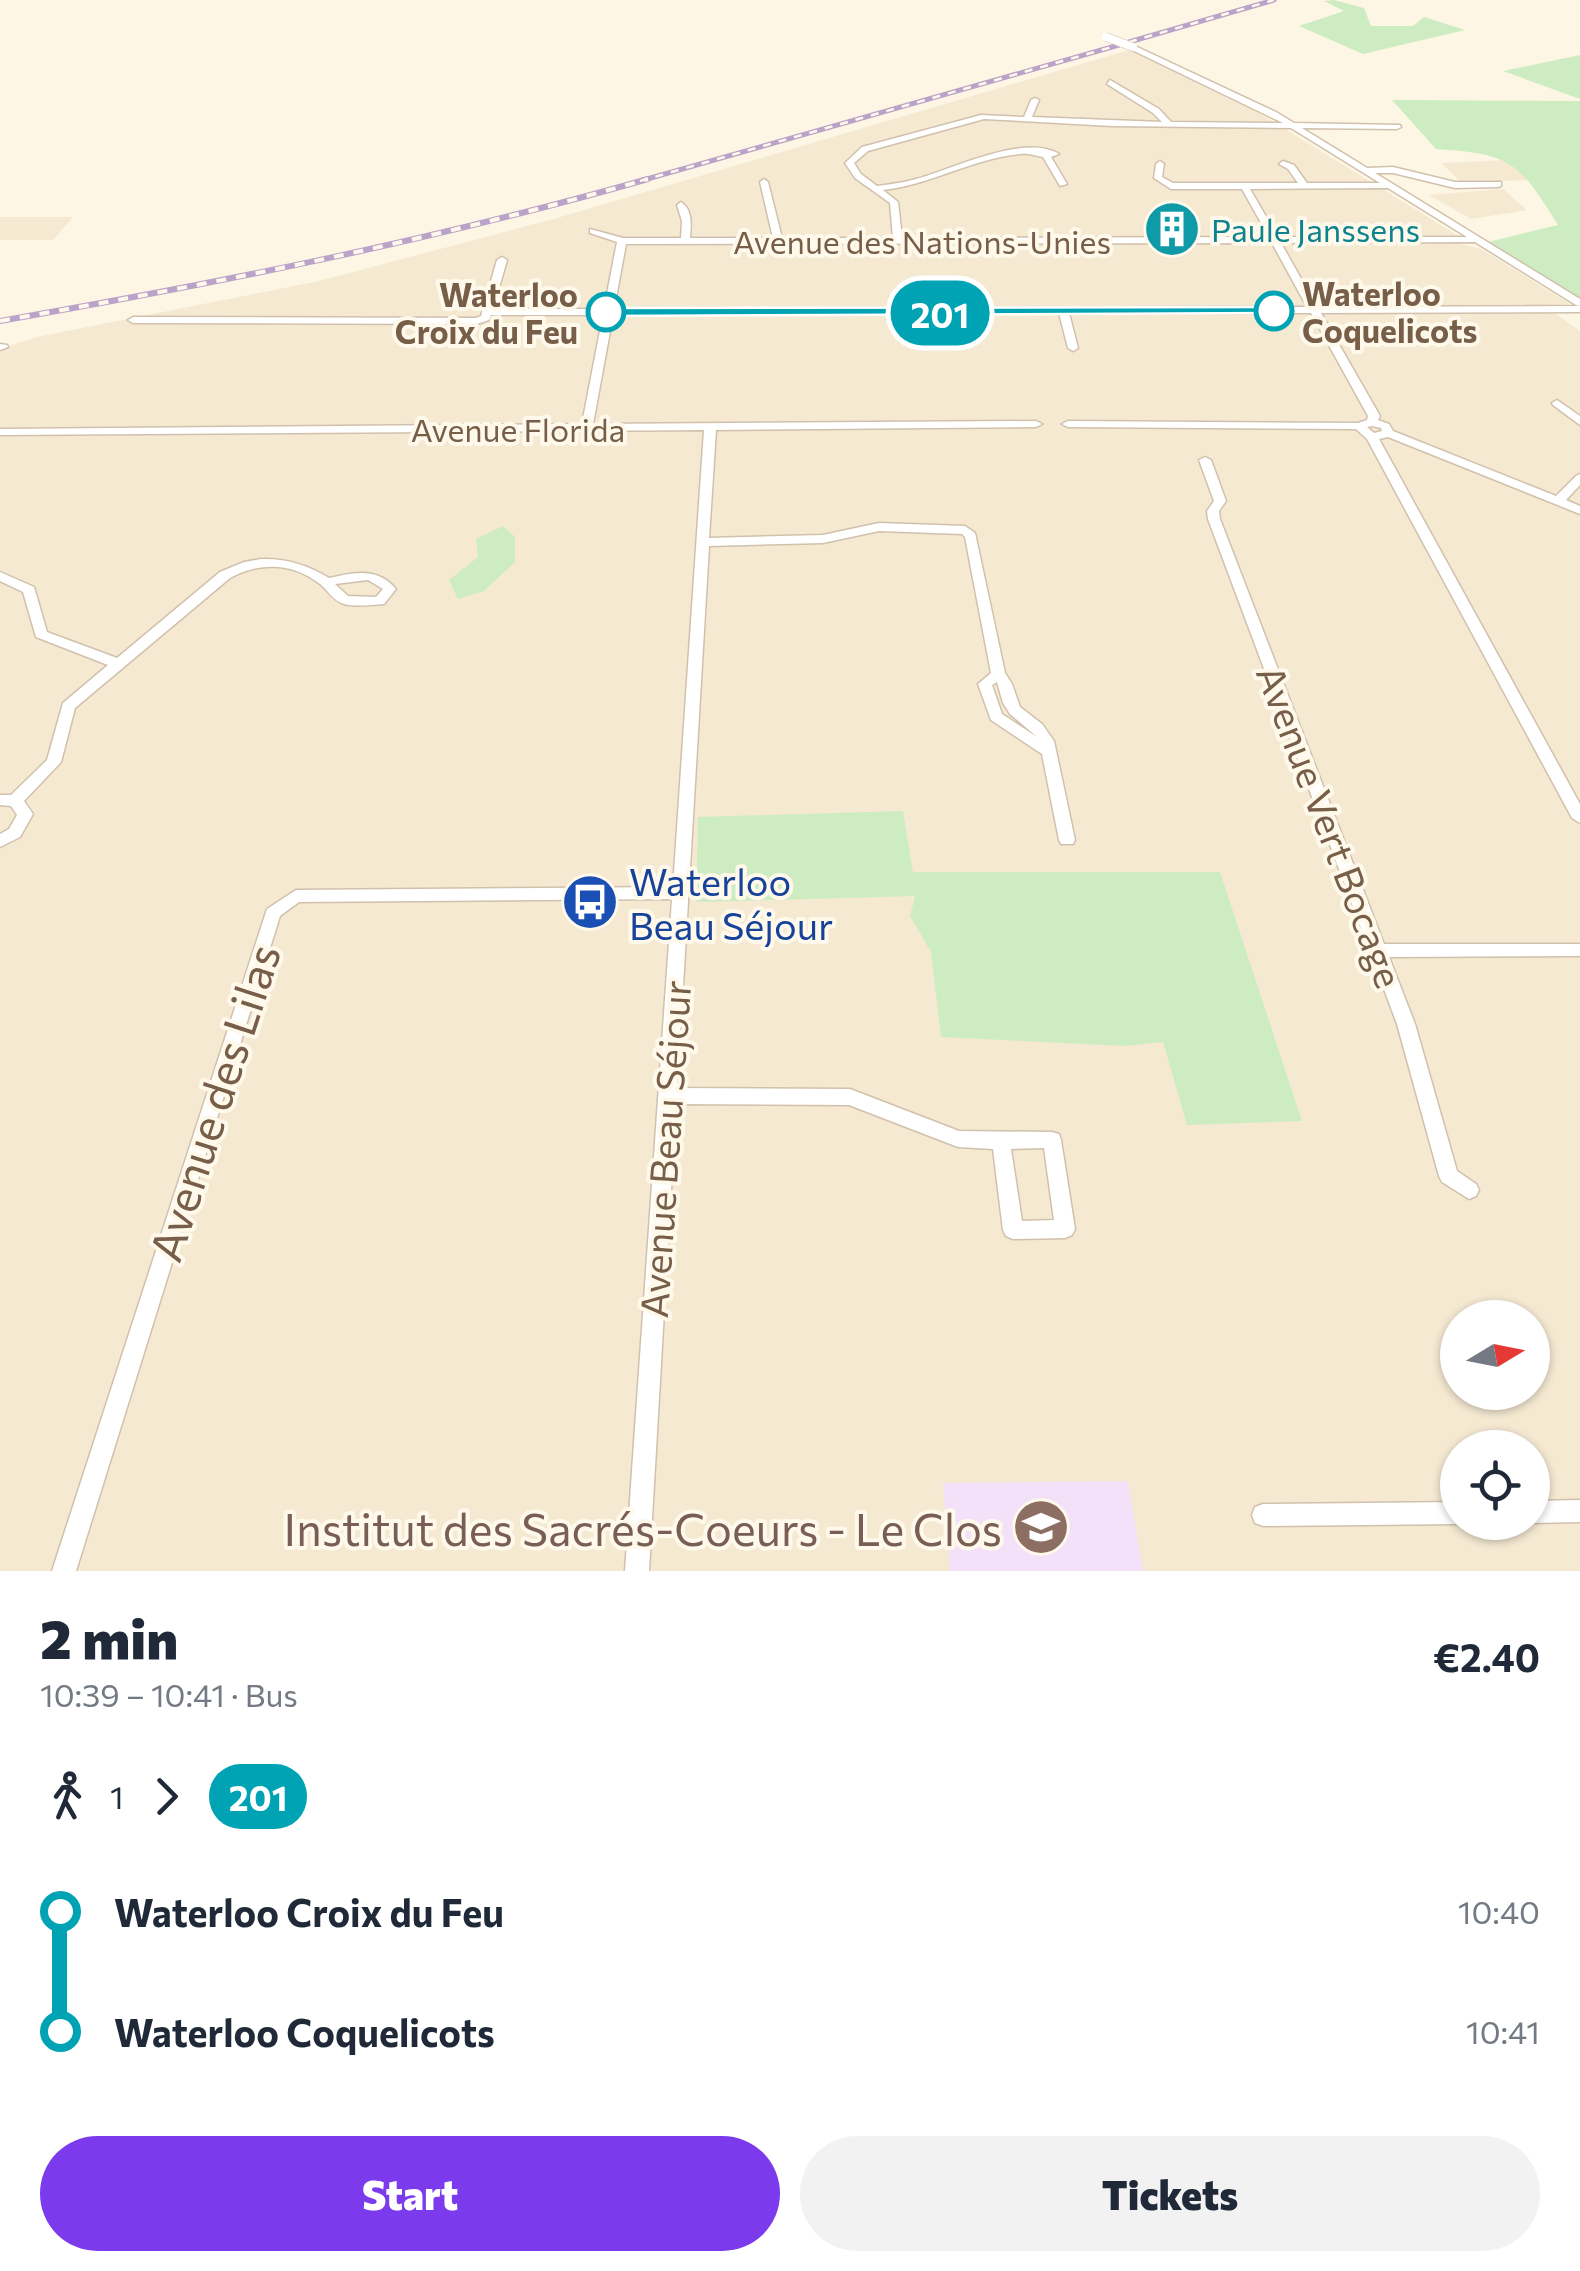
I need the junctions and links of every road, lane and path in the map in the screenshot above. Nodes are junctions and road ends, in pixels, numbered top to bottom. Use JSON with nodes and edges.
{"nodes":[{"id":1,"x":1106,"y":37,"type":"dead end"},
{"id":2,"x":1110,"y":82,"type":"dead end"},
{"id":3,"x":1035,"y":100,"type":"dead end"},
{"id":4,"x":1028,"y":119,"type":"junction"},
{"id":5,"x":1168,"y":124,"type":"junction"},
{"id":6,"x":1288,"y":124,"type":"junction"},
{"id":7,"x":1397,"y":127,"type":"dead end"},
{"id":8,"x":1160,"y":164,"type":"dead end"},
{"id":9,"x":1283,"y":164,"type":"dead end"},
{"id":10,"x":1364,"y":170,"type":"junction"},
{"id":11,"x":764,"y":182,"type":"dead end"},
{"id":12,"x":1062,"y":184,"type":"dead end"},
{"id":13,"x":1498,"y":184,"type":"dead end"},
{"id":14,"x":904,"y":185,"type":"junction"},
{"id":15,"x":1304,"y":186,"type":"junction"},
{"id":16,"x":1387,"y":186,"type":"junction"},
{"id":17,"x":1245,"y":187,"type":"junction"},
{"id":18,"x":878,"y":188,"type":"junction"},
{"id":19,"x":891,"y":198,"type":"junction"},
{"id":20,"x":680,"y":205,"type":"dead end"},
{"id":21,"x":593,"y":230,"type":"dead end"},
{"id":22,"x":778,"y":240,"type":"junction"},
{"id":23,"x":898,"y":240,"type":"junction"},
{"id":24,"x":1472,"y":240,"type":"junction"},
{"id":25,"x":685,"y":241,"type":"junction"},
{"id":26,"x":1275,"y":241,"type":"junction"},
{"id":27,"x":622,"y":242,"type":"junction"},
{"id":28,"x":502,"y":260,"type":"dead end"},
{"id":29,"x":1580,"y":306,"type":"edge"},
{"id":30,"x":1315,"y":310,"type":"junction"},
{"id":31,"x":487,"y":312,"type":"junction"},
{"id":32,"x":606,"y":312,"type":"junction"},
{"id":33,"x":1064,"y":313,"type":"junction"},
{"id":34,"x":133,"y":320,"type":"dead end"},
{"id":35,"x":1073,"y":348,"type":"dead end"},
{"id":36,"x":1558,"y":403,"type":"dead end"},
{"id":37,"x":1580,"y":422,"type":"edge"},
{"id":38,"x":1036,"y":424,"type":"dead end"},
{"id":39,"x":1068,"y":424,"type":"dead end"},
{"id":40,"x":587,"y":428,"type":"junction"},
{"id":41,"x":710,"y":428,"type":"junction"},
{"id":42,"x":1368,"y":428,"type":"junction"},
{"id":43,"x":0,"y":432,"type":"edge"},
{"id":44,"x":1205,"y":460,"type":"dead end"},
{"id":45,"x":1580,"y":478,"type":"edge"},
{"id":46,"x":1559,"y":500,"type":"junction"},
{"id":47,"x":1580,"y":510,"type":"edge"},
{"id":48,"x":703,"y":542,"type":"junction"},
{"id":49,"x":0,"y":576,"type":"edge"},
{"id":50,"x":326,"y":583,"type":"dead end"},
{"id":51,"x":116,"y":664,"type":"junction"},
{"id":52,"x":998,"y":675,"type":"junction"},
{"id":53,"x":1014,"y":708,"type":"junction"},
{"id":54,"x":996,"y":717,"type":"junction"},
{"id":55,"x":1049,"y":752,"type":"junction"},
{"id":56,"x":7,"y":800,"type":"edge"},
{"id":57,"x":1580,"y":818,"type":"edge"},
{"id":58,"x":1066,"y":840,"type":"dead end"},
{"id":59,"x":0,"y":841,"type":"edge"},
{"id":60,"x":680,"y":893,"type":"junction"},
{"id":61,"x":1580,"y":950,"type":"edge"},
{"id":62,"x":1380,"y":951,"type":"junction"},
{"id":63,"x":667,"y":1096,"type":"junction"},
{"id":64,"x":1001,"y":1141,"type":"junction"},
{"id":65,"x":1469,"y":1190,"type":"dead end"},
{"id":66,"x":1580,"y":1511,"type":"edge"},
{"id":67,"x":1550,"y":1512,"type":"edge"},
{"id":68,"x":1440,"y":1513,"type":"edge"},
{"id":69,"x":1263,"y":1516,"type":"dead end"},
{"id":70,"x":64,"y":1571,"type":"edge"},
{"id":71,"x":637,"y":1571,"type":"edge"}],
"edges":[{"from":1,"to":6,"type":"street","bridge":true},
{"from":2,"to":5,"type":"street"},
{"from":3,"to":4,"type":"street"},
{"from":4,"to":5,"type":"street"},
{"from":4,"to":18,"type":"street"},
{"from":5,"to":6,"type":"street"},
{"from":6,"to":7,"type":"street"},
{"from":6,"to":10,"type":"street"},
{"from":8,"to":17,"type":"street"},
{"from":9,"to":15,"type":"street"},
{"from":10,"to":13,"type":"street"},
{"from":10,"to":16,"type":"street"},
{"from":11,"to":22,"type":"street"},
{"from":12,"to":14,"type":"street"},
{"from":14,"to":18,"type":"street"},
{"from":14,"to":19,"type":"street"},
{"from":15,"to":16,"type":"street"},
{"from":15,"to":17,"type":"street"},
{"from":16,"to":24,"type":"street"},
{"from":17,"to":26,"type":"street"},
{"from":18,"to":19,"type":"street"},
{"from":19,"to":23,"type":"street"},
{"from":20,"to":25,"type":"street"},
{"from":21,"to":27,"type":"street"},
{"from":22,"to":23,"type":"street","name":"Avenue des Nations-Unies"},
{"from":22,"to":25,"type":"street","name":"Avenue des Nations-Unies"},
{"from":23,"to":26,"type":"street","name":"Avenue des Nations-Unies"},
{"from":24,"to":26,"type":"street","name":"Avenue des Nations-Unies"},
{"from":24,"to":29,"type":"street"},
{"from":25,"to":27,"type":"street","name":"Avenue des Nations-Unies"},
{"from":26,"to":30,"type":"street"},
{"from":27,"to":32,"type":"street"},
{"from":28,"to":31,"type":"street"},
{"from":29,"to":30,"type":"street"},
{"from":30,"to":33,"type":"street"},
{"from":30,"to":42,"type":"street"},
{"from":31,"to":32,"type":"street"},
{"from":31,"to":34,"type":"street"},
{"from":32,"to":33,"type":"street"},
{"from":32,"to":40,"type":"street"},
{"from":33,"to":35,"type":"street"},
{"from":36,"to":37,"type":"street"},
{"from":38,"to":41,"type":"street","name":"Avenue Florida"},
{"from":39,"to":42,"type":"street"},
{"from":40,"to":41,"type":"street","name":"Avenue Florida"},
{"from":40,"to":43,"type":"street","name":"Avenue Florida"},
{"from":41,"to":48,"type":"street","name":"Avenue Beau Séjour"},
{"from":42,"to":46,"type":"street"},
{"from":42,"to":57,"type":"street"},
{"from":44,"to":62,"type":"street","name":"Avenue Vert Bocage"},
{"from":45,"to":46,"type":"street"},
{"from":46,"to":47,"type":"street"},
{"from":48,"to":52,"type":"street"},
{"from":48,"to":60,"type":"street","name":"Avenue Beau Séjour"},
{"from":49,"to":51,"type":"street"},
{"from":50,"to":51,"type":"street"},
{"from":51,"to":56,"type":"street"},
{"from":52,"to":53,"type":"street"},
{"from":52,"to":54,"type":"street"},
{"from":53,"to":54,"type":"street"},
{"from":53,"to":55,"type":"street"},
{"from":54,"to":55,"type":"street"},
{"from":55,"to":58,"type":"street"},
{"from":56,"to":59,"type":"street"},
{"from":60,"to":63,"type":"street","name":"Avenue Beau Séjour"},
{"from":60,"to":70,"type":"street","name":"Avenue des Lilas"},
{"from":61,"to":62,"type":"street"},
{"from":62,"to":65,"type":"street","name":"Avenue Vert Bocage"},
{"from":63,"to":64,"type":"street"},
{"from":63,"to":71,"type":"street","name":"Avenue Beau Séjour"},
{"from":64,"to":64,"type":"street"},
{"from":66,"to":67,"type":"street"},
{"from":68,"to":69,"type":"street"}]}
